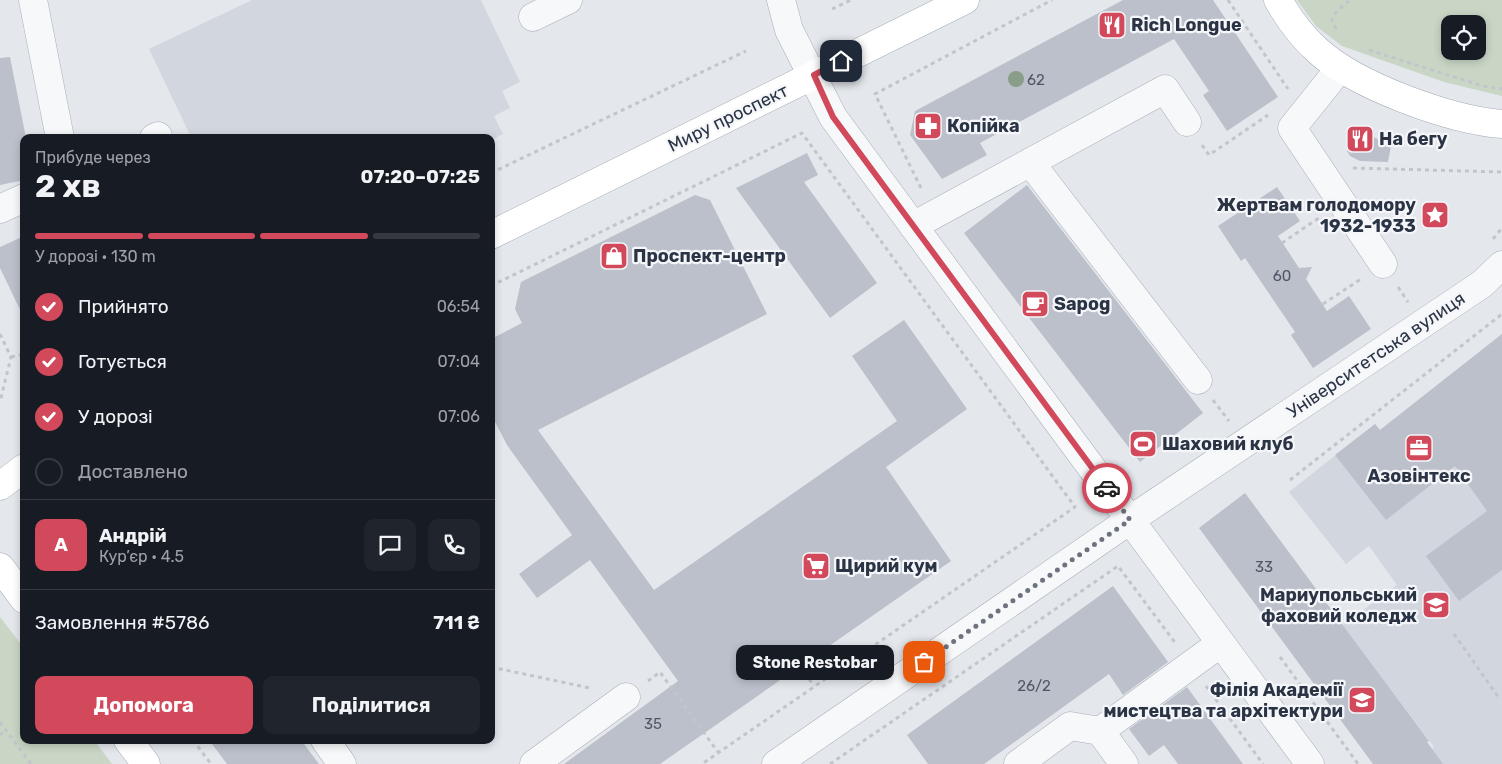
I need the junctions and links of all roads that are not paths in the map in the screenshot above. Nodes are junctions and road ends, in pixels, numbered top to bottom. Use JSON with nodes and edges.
{"nodes":[{"id":1,"x":33,"y":0,"type":"edge"},
{"id":2,"x":568,"y":0,"type":"edge"},
{"id":3,"x":781,"y":0,"type":"edge"},
{"id":4,"x":965,"y":0,"type":"edge"},
{"id":5,"x":1278,"y":0,"type":"edge"},
{"id":6,"x":533,"y":17,"type":"dead end"},
{"id":7,"x":1340,"y":68,"type":"junction"},
{"id":8,"x":814,"y":75,"type":"junction"},
{"id":9,"x":1187,"y":122,"type":"dead end"},
{"id":10,"x":1502,"y":124,"type":"edge"},
{"id":11,"x":59,"y":134,"type":"edge"},
{"id":12,"x":1030,"y":162,"type":"junction"},
{"id":13,"x":20,"y":200,"type":"edge"},
{"id":14,"x":0,"y":209,"type":"edge"},
{"id":15,"x":924,"y":220,"type":"junction"},
{"id":16,"x":495,"y":233,"type":"edge"},
{"id":17,"x":1383,"y":264,"type":"road end"},
{"id":18,"x":1502,"y":265,"type":"edge"},
{"id":19,"x":1198,"y":380,"type":"road end"},
{"id":20,"x":20,"y":471,"type":"edge"},
{"id":21,"x":0,"y":486,"type":"edge"},
{"id":22,"x":1130,"y":520,"type":"junction"},
{"id":23,"x":0,"y":567,"type":"edge"},
{"id":24,"x":20,"y":594,"type":"edge"},
{"id":25,"x":1221,"y":643,"type":"junction"},
{"id":26,"x":626,"y":696,"type":"road end"},
{"id":27,"x":1100,"y":731,"type":"junction"},
{"id":28,"x":131,"y":744,"type":"edge"},
{"id":29,"x":327,"y":744,"type":"edge"},
{"id":30,"x":1298,"y":760,"type":"edge"},
{"id":31,"x":146,"y":764,"type":"edge"},
{"id":32,"x":342,"y":764,"type":"edge"},
{"id":33,"x":534,"y":764,"type":"edge"},
{"id":34,"x":776,"y":764,"type":"edge"},
{"id":35,"x":1018,"y":764,"type":"edge"},
{"id":36,"x":1124,"y":764,"type":"edge"}],
"edges":[{"from":1,"to":11,"type":"street"},
{"from":2,"to":6,"type":"street"},
{"from":3,"to":8,"type":"street"},
{"from":4,"to":8,"type":"main road","name":"Миру проспект"},
{"from":5,"to":7,"type":"main road"},
{"from":7,"to":10,"type":"main road"},
{"from":7,"to":17,"type":"street"},
{"from":8,"to":15,"type":"street"},
{"from":8,"to":16,"type":"main road","name":"Миру проспект"},
{"from":9,"to":12,"type":"street"},
{"from":12,"to":15,"type":"street"},
{"from":12,"to":19,"type":"street"},
{"from":13,"to":14,"type":"street"},
{"from":15,"to":22,"type":"street"},
{"from":18,"to":22,"type":"street","name":"Університетська вулиця"},
{"from":20,"to":21,"type":"main road"},
{"from":22,"to":25,"type":"street"},
{"from":22,"to":34,"type":"street","name":"Університетська вулиця"},
{"from":23,"to":24,"type":"main road"},
{"from":25,"to":27,"type":"street"},
{"from":25,"to":30,"type":"street"},
{"from":26,"to":33,"type":"street"},
{"from":27,"to":35,"type":"street"},
{"from":27,"to":36,"type":"street"},
{"from":28,"to":31,"type":"main road"},
{"from":29,"to":32,"type":"street"}]}
